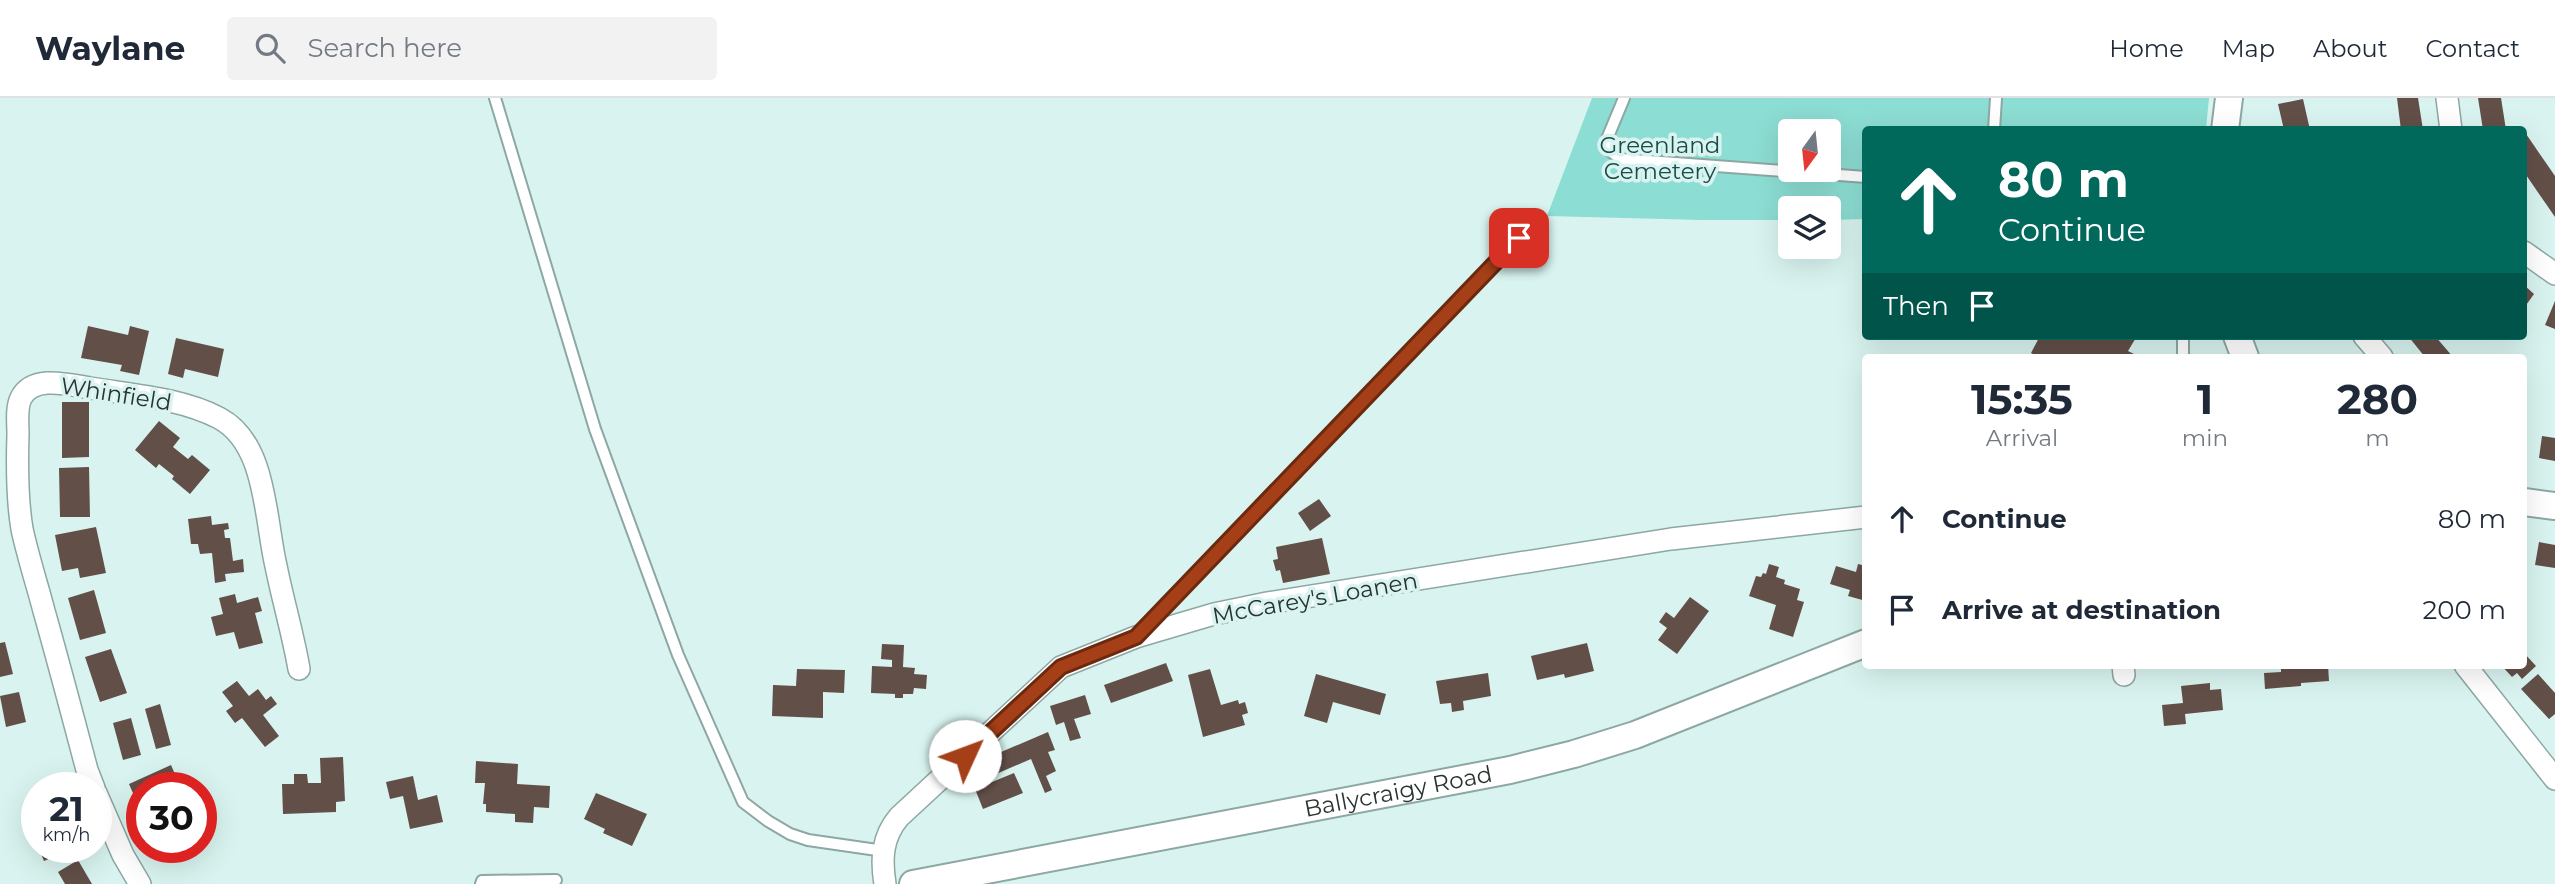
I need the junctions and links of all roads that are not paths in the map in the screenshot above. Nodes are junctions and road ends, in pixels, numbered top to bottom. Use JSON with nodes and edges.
{"nodes":[{"id":1,"x":495,"y":98,"type":"edge"},
{"id":2,"x":1624,"y":98,"type":"edge"},
{"id":3,"x":1996,"y":98,"type":"edge"},
{"id":4,"x":2229,"y":98,"type":"edge"},
{"id":5,"x":2447,"y":98,"type":"edge"},
{"id":6,"x":1994,"y":126,"type":"edge"},
{"id":7,"x":2226,"y":126,"type":"edge"},
{"id":8,"x":2450,"y":126,"type":"edge"},
{"id":9,"x":1862,"y":177,"type":"edge"},
{"id":10,"x":1538,"y":218,"type":"dead end"},
{"id":11,"x":2527,"y":254,"type":"edge"},
{"id":12,"x":2555,"y":274,"type":"edge"},
{"id":13,"x":2367,"y":340,"type":"edge"},
{"id":14,"x":2379,"y":354,"type":"edge"},
{"id":15,"x":2527,"y":502,"type":"edge"},
{"id":16,"x":2555,"y":506,"type":"edge"},
{"id":17,"x":1862,"y":517,"type":"edge"},
{"id":18,"x":1136,"y":637,"type":"junction"},
{"id":19,"x":1862,"y":645,"type":"edge"},
{"id":20,"x":299,"y":669,"type":"dead end"},
{"id":21,"x":2468,"y":669,"type":"edge"},
{"id":22,"x":88,"y":772,"type":"edge"},
{"id":23,"x":2555,"y":779,"type":"edge"},
{"id":24,"x":112,"y":830,"type":"edge"},
{"id":25,"x":884,"y":851,"type":"junction"},
{"id":26,"x":556,"y":880,"type":"dead end"},
{"id":27,"x":140,"y":884,"type":"edge"},
{"id":28,"x":481,"y":884,"type":"edge"},
{"id":29,"x":885,"y":884,"type":"edge"},
{"id":30,"x":913,"y":884,"type":"edge"}],
"edges":[{"from":1,"to":25,"type":"lane"},
{"from":2,"to":9,"type":"lane"},
{"from":3,"to":6,"type":"lane"},
{"from":4,"to":7,"type":"street"},
{"from":5,"to":8,"type":"street"},
{"from":10,"to":18,"type":"lane"},
{"from":11,"to":12,"type":"street"},
{"from":13,"to":14,"type":"street"},
{"from":15,"to":16,"type":"street"},
{"from":17,"to":18,"type":"street","name":"McCarey's Loanen"},
{"from":18,"to":25,"type":"street","name":"McCarey's Loanen"},
{"from":19,"to":30,"type":"street","name":"Ballycraigy Road"},
{"from":20,"to":22,"type":"street","name":"Whinfield"},
{"from":21,"to":23,"type":"street"},
{"from":24,"to":27,"type":"street"},
{"from":25,"to":29,"type":"street","name":"McCarey's Loanen"},
{"from":26,"to":28,"type":"lane"}]}
